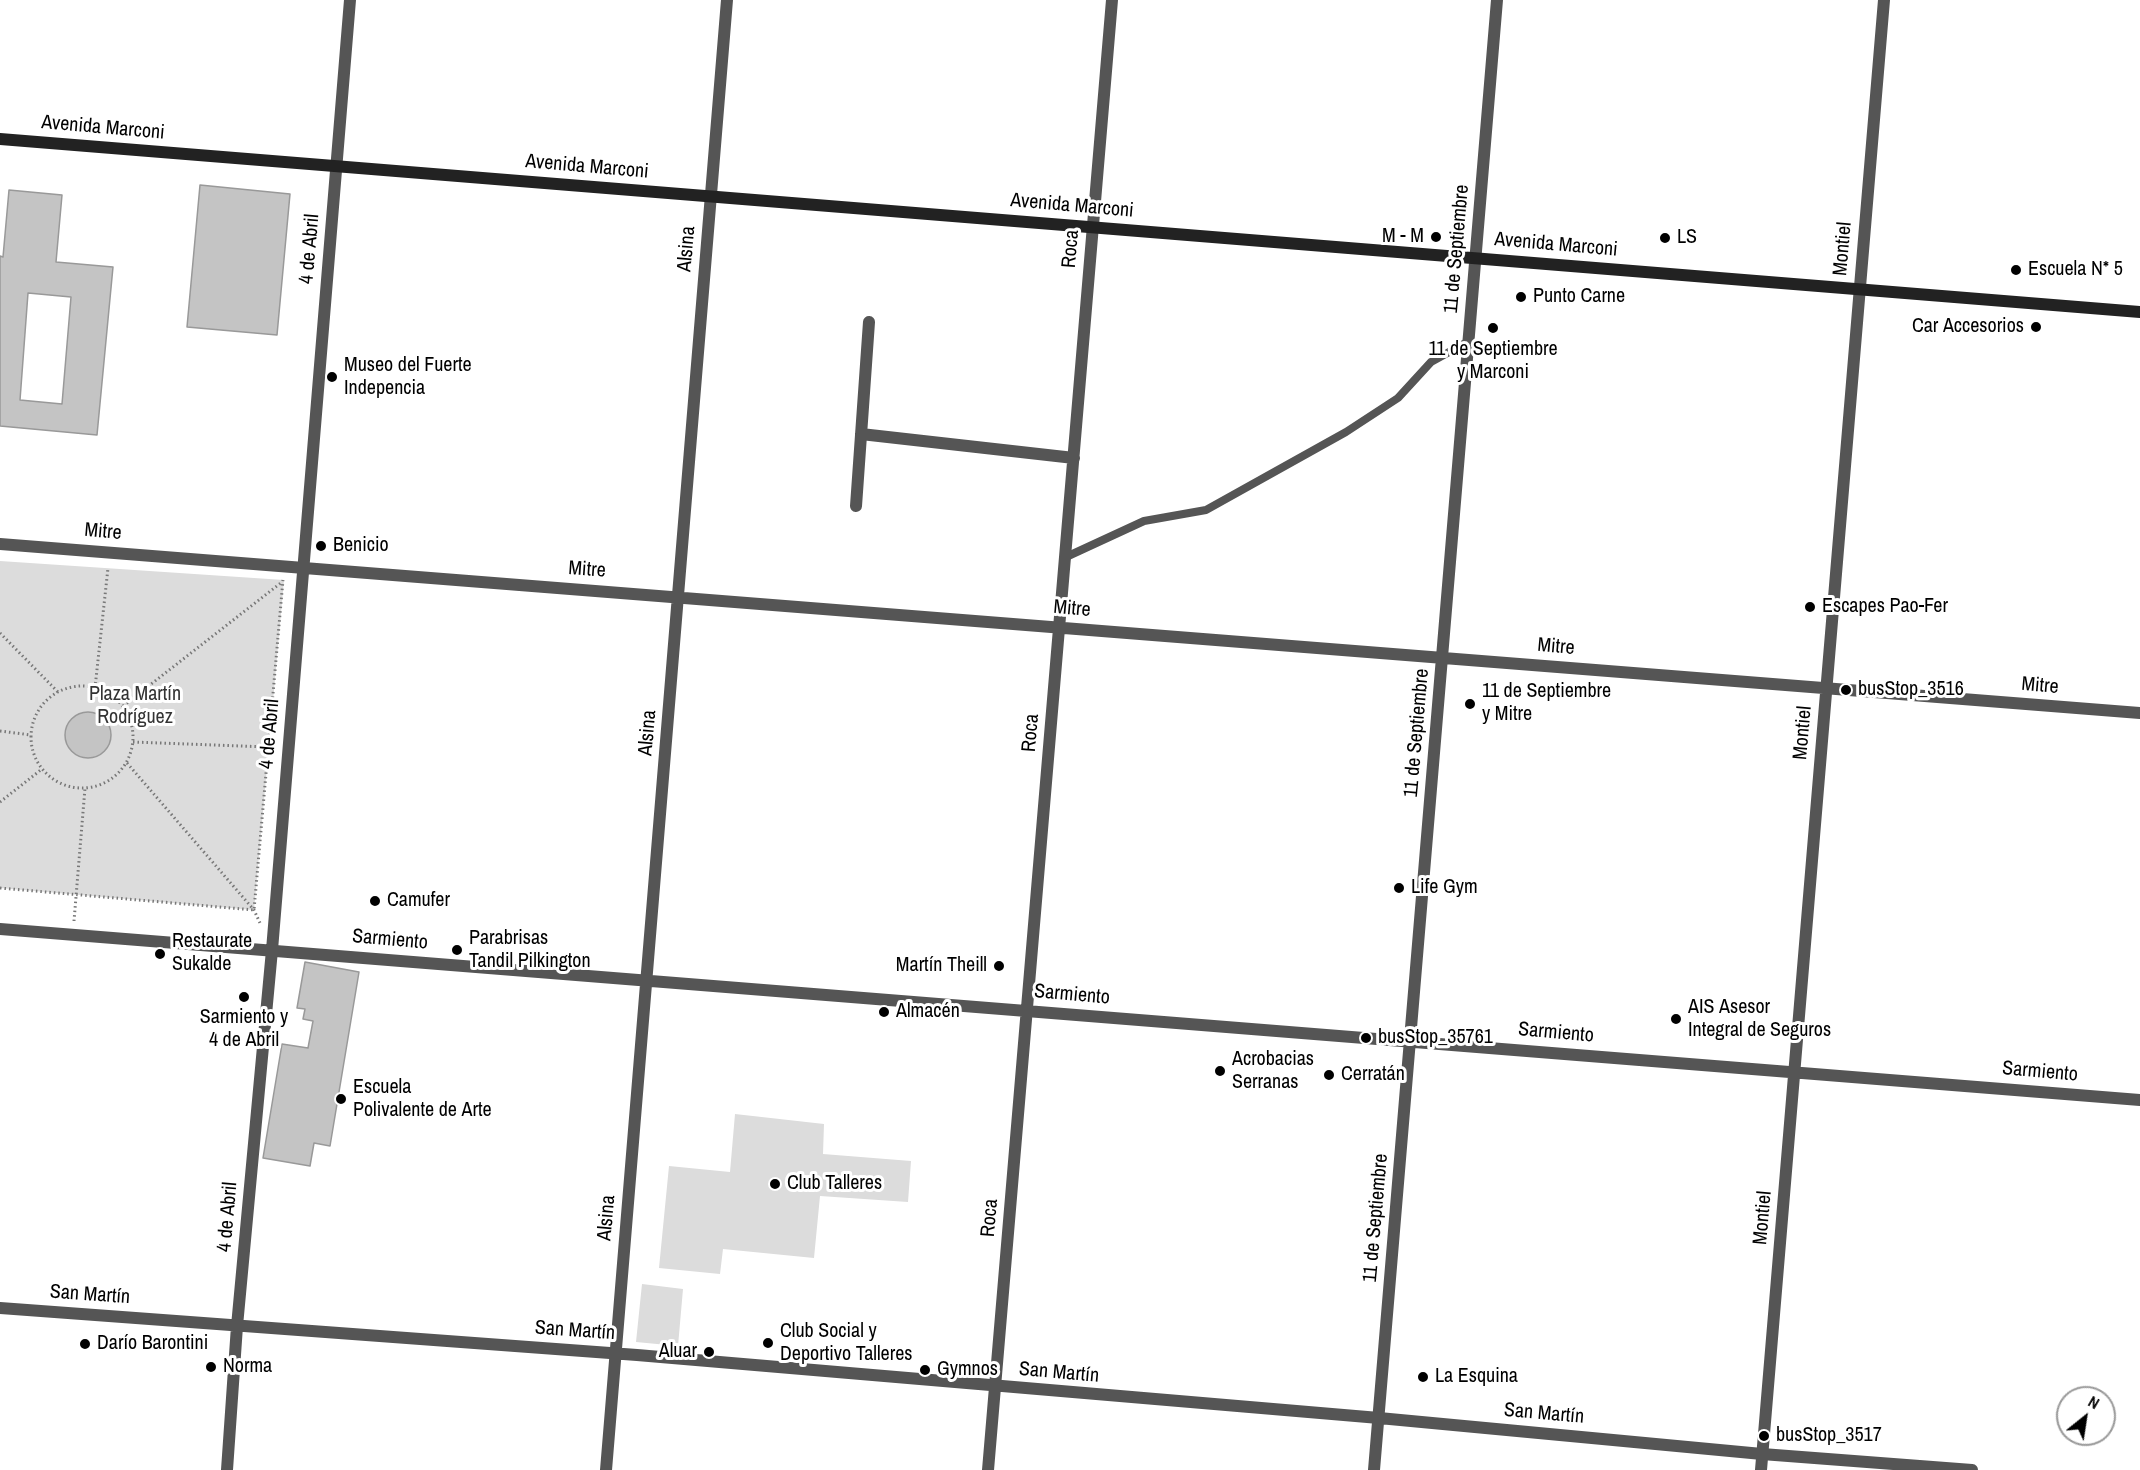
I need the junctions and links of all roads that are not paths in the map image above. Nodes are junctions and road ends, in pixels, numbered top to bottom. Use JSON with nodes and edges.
{"nodes":[{"id":1,"x":350,"y":0,"type":"edge"},
{"id":2,"x":727,"y":0,"type":"edge"},
{"id":3,"x":1112,"y":0,"type":"edge"},
{"id":4,"x":1497,"y":0,"type":"edge"},
{"id":5,"x":1884,"y":0,"type":"edge"},
{"id":6,"x":0,"y":139,"type":"edge"},
{"id":7,"x":336,"y":166,"type":"junction"},
{"id":8,"x":711,"y":196,"type":"junction"},
{"id":9,"x":1093,"y":227,"type":"junction"},
{"id":10,"x":1476,"y":258,"type":"junction"},
{"id":11,"x":1860,"y":290,"type":"junction"},
{"id":12,"x":2140,"y":312,"type":"edge"},
{"id":13,"x":869,"y":322,"type":"dead end"},
{"id":14,"x":1469,"y":341,"type":"junction"},
{"id":15,"x":861,"y":434,"type":"junction"},
{"id":16,"x":1074,"y":458,"type":"junction"},
{"id":17,"x":856,"y":506,"type":"dead end"},
{"id":18,"x":0,"y":544,"type":"edge"},
{"id":19,"x":1066,"y":557,"type":"junction"},
{"id":20,"x":303,"y":568,"type":"junction"},
{"id":21,"x":678,"y":597,"type":"junction"},
{"id":22,"x":1060,"y":628,"type":"junction"},
{"id":23,"x":1442,"y":658,"type":"junction"},
{"id":24,"x":1826,"y":688,"type":"junction"},
{"id":25,"x":2140,"y":713,"type":"edge"},
{"id":26,"x":0,"y":929,"type":"edge"},
{"id":27,"x":272,"y":950,"type":"junction"},
{"id":28,"x":647,"y":980,"type":"junction"},
{"id":29,"x":1028,"y":1011,"type":"junction"},
{"id":30,"x":1411,"y":1041,"type":"junction"},
{"id":31,"x":1794,"y":1072,"type":"junction"},
{"id":32,"x":2140,"y":1100,"type":"edge"},
{"id":33,"x":0,"y":1308,"type":"edge"},
{"id":34,"x":237,"y":1326,"type":"junction"},
{"id":35,"x":614,"y":1354,"type":"junction"},
{"id":36,"x":995,"y":1387,"type":"junction"},
{"id":37,"x":1379,"y":1418,"type":"junction"},
{"id":38,"x":1762,"y":1454,"type":"junction"},
{"id":39,"x":226,"y":1470,"type":"edge"},
{"id":40,"x":606,"y":1470,"type":"edge"},
{"id":41,"x":988,"y":1470,"type":"edge"},
{"id":42,"x":1374,"y":1470,"type":"edge"},
{"id":43,"x":1761,"y":1470,"type":"edge"},
{"id":44,"x":1972,"y":1470,"type":"edge"}],
"edges":[{"from":1,"to":7,"type":"street","name":"4 de Abril"},
{"from":2,"to":8,"type":"street","name":"Alsina"},
{"from":3,"to":9,"type":"street","name":"Roca"},
{"from":4,"to":10,"type":"street","name":"11 de Septiembre"},
{"from":5,"to":11,"type":"street","name":"Montiel"},
{"from":6,"to":7,"type":"main road","name":"Avenida Marconi"},
{"from":7,"to":8,"type":"main road","name":"Avenida Marconi"},
{"from":7,"to":20,"type":"street","name":"4 de Abril"},
{"from":8,"to":9,"type":"main road","name":"Avenida Marconi"},
{"from":8,"to":21,"type":"street","name":"Alsina"},
{"from":9,"to":10,"type":"main road","name":"Avenida Marconi"},
{"from":9,"to":16,"type":"street","name":"Roca"},
{"from":10,"to":11,"type":"main road","name":"Avenida Marconi"},
{"from":10,"to":14,"type":"street","name":"11 de Septiembre"},
{"from":11,"to":12,"type":"main road","name":"Avenida Marconi"},
{"from":11,"to":24,"type":"street","name":"Montiel"},
{"from":13,"to":15,"type":"street"},
{"from":14,"to":19,"type":"lane"},
{"from":14,"to":23,"type":"street","name":"11 de Septiembre"},
{"from":15,"to":16,"type":"street"},
{"from":15,"to":17,"type":"street"},
{"from":16,"to":19,"type":"street","name":"Roca"},
{"from":18,"to":20,"type":"street","name":"Mitre"},
{"from":19,"to":22,"type":"street","name":"Roca"},
{"from":20,"to":21,"type":"street","name":"Mitre"},
{"from":20,"to":27,"type":"street","name":"4 de Abril"},
{"from":21,"to":22,"type":"street","name":"Mitre"},
{"from":21,"to":28,"type":"street","name":"Alsina"},
{"from":22,"to":23,"type":"street","name":"Mitre"},
{"from":22,"to":29,"type":"street","name":"Roca"},
{"from":23,"to":24,"type":"street","name":"Mitre"},
{"from":23,"to":30,"type":"street","name":"11 de Septiembre"},
{"from":24,"to":25,"type":"street","name":"Mitre"},
{"from":24,"to":31,"type":"street","name":"Montiel"},
{"from":26,"to":27,"type":"street","name":"Sarmiento"},
{"from":27,"to":28,"type":"street","name":"Sarmiento"},
{"from":27,"to":34,"type":"street","name":"4 de Abril"},
{"from":28,"to":29,"type":"street","name":"Sarmiento"},
{"from":28,"to":35,"type":"street","name":"Alsina"},
{"from":29,"to":30,"type":"street","name":"Sarmiento"},
{"from":29,"to":36,"type":"street","name":"Roca"},
{"from":30,"to":31,"type":"street","name":"Sarmiento"},
{"from":30,"to":37,"type":"street","name":"11 de Septiembre"},
{"from":31,"to":32,"type":"street","name":"Sarmiento"},
{"from":31,"to":38,"type":"street","name":"Montiel"},
{"from":33,"to":34,"type":"street","name":"San Martín"},
{"from":34,"to":35,"type":"street","name":"San Martín"},
{"from":34,"to":39,"type":"street","name":"4 de Abril"},
{"from":35,"to":36,"type":"street","name":"San Martín"},
{"from":35,"to":40,"type":"street","name":"Alsina"},
{"from":36,"to":37,"type":"street","name":"San Martín"},
{"from":36,"to":41,"type":"street","name":"Roca"},
{"from":37,"to":38,"type":"street","name":"San Martín"},
{"from":37,"to":42,"type":"street","name":"11 de Septiembre"},
{"from":38,"to":43,"type":"street","name":"Montiel"},
{"from":38,"to":44,"type":"street","name":"San Martín"}]}
